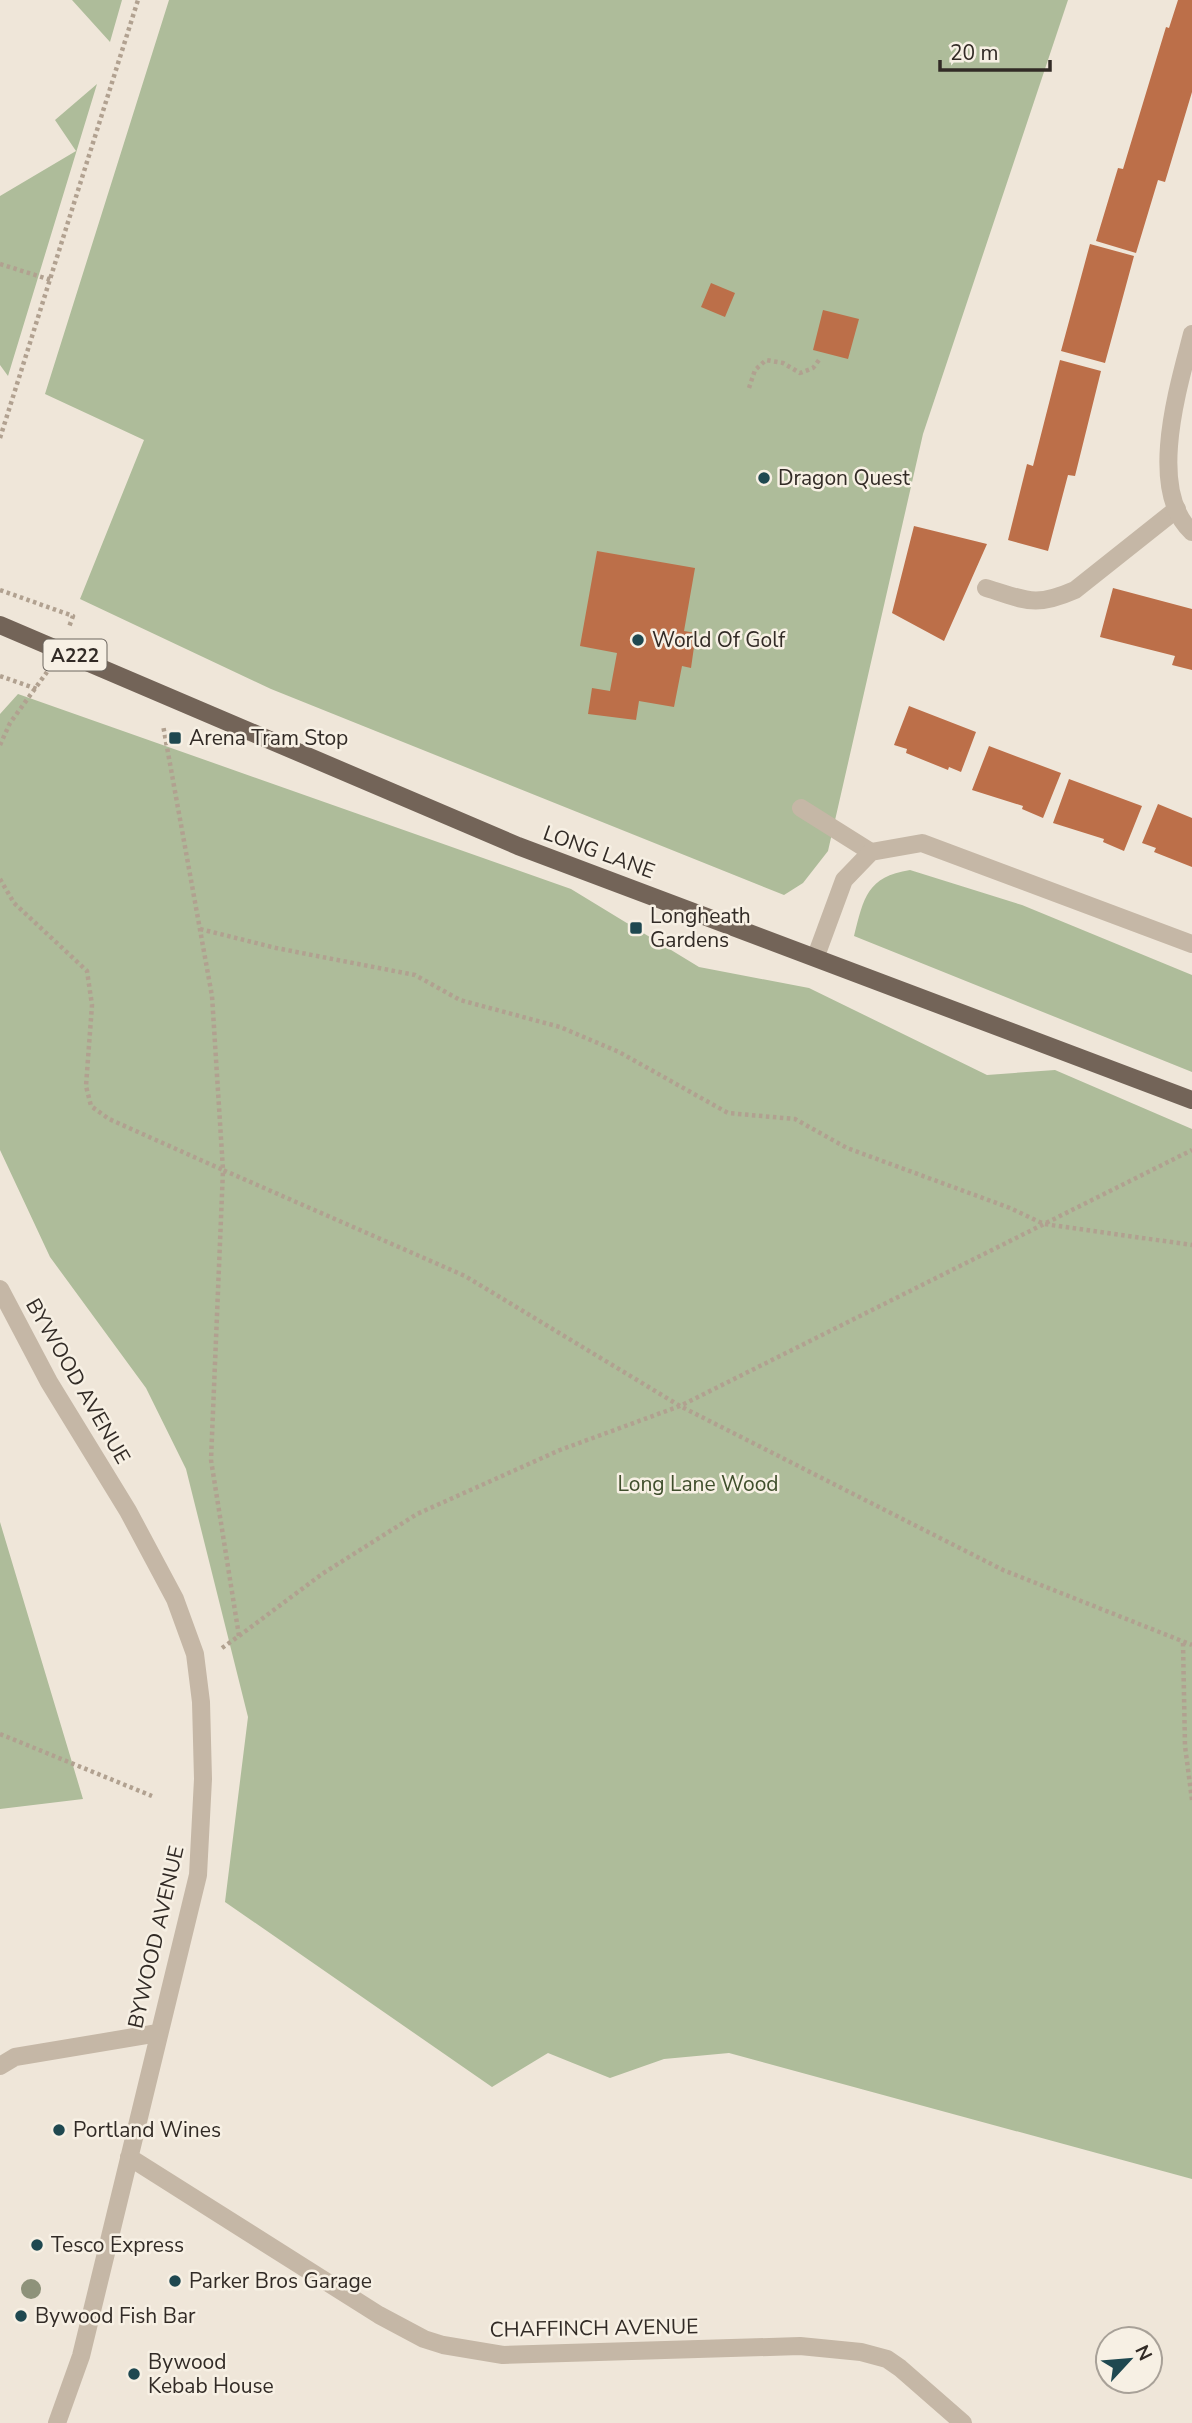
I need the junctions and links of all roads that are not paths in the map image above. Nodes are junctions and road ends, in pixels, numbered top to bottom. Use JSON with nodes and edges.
{"nodes":[{"id":1,"x":1192,"y":334,"type":"edge"},
{"id":2,"x":1177,"y":509,"type":"junction"},
{"id":3,"x":1192,"y":532,"type":"edge"},
{"id":4,"x":986,"y":588,"type":"dead end"},
{"id":5,"x":0,"y":625,"type":"edge"},
{"id":6,"x":801,"y":808,"type":"dead end"},
{"id":7,"x":871,"y":852,"type":"junction"},
{"id":8,"x":1192,"y":944,"type":"edge"},
{"id":9,"x":816,"y":956,"type":"junction"},
{"id":10,"x":1192,"y":1100,"type":"edge"},
{"id":11,"x":0,"y":1289,"type":"edge"},
{"id":12,"x":158,"y":2033,"type":"junction"},
{"id":13,"x":0,"y":2066,"type":"edge"},
{"id":14,"x":129,"y":2157,"type":"junction"},
{"id":15,"x":57,"y":2423,"type":"edge"},
{"id":16,"x":962,"y":2423,"type":"edge"}],
"edges":[{"from":1,"to":2,"type":"street"},
{"from":2,"to":3,"type":"street"},
{"from":2,"to":4,"type":"street"},
{"from":5,"to":9,"type":"main road","name":"LONG LANE","number":"A222"},
{"from":6,"to":7,"type":"street"},
{"from":7,"to":8,"type":"street"},
{"from":7,"to":9,"type":"street"},
{"from":9,"to":10,"type":"main road","name":"LONG LANE","number":"A222"},
{"from":11,"to":12,"type":"street","name":"BYWOOD AVENUE"},
{"from":12,"to":13,"type":"street"},
{"from":12,"to":14,"type":"street","name":"BYWOOD AVENUE"},
{"from":14,"to":15,"type":"street","name":"BYWOOD AVENUE"},
{"from":14,"to":16,"type":"street","name":"CHAFFINCH AVENUE"}]}
